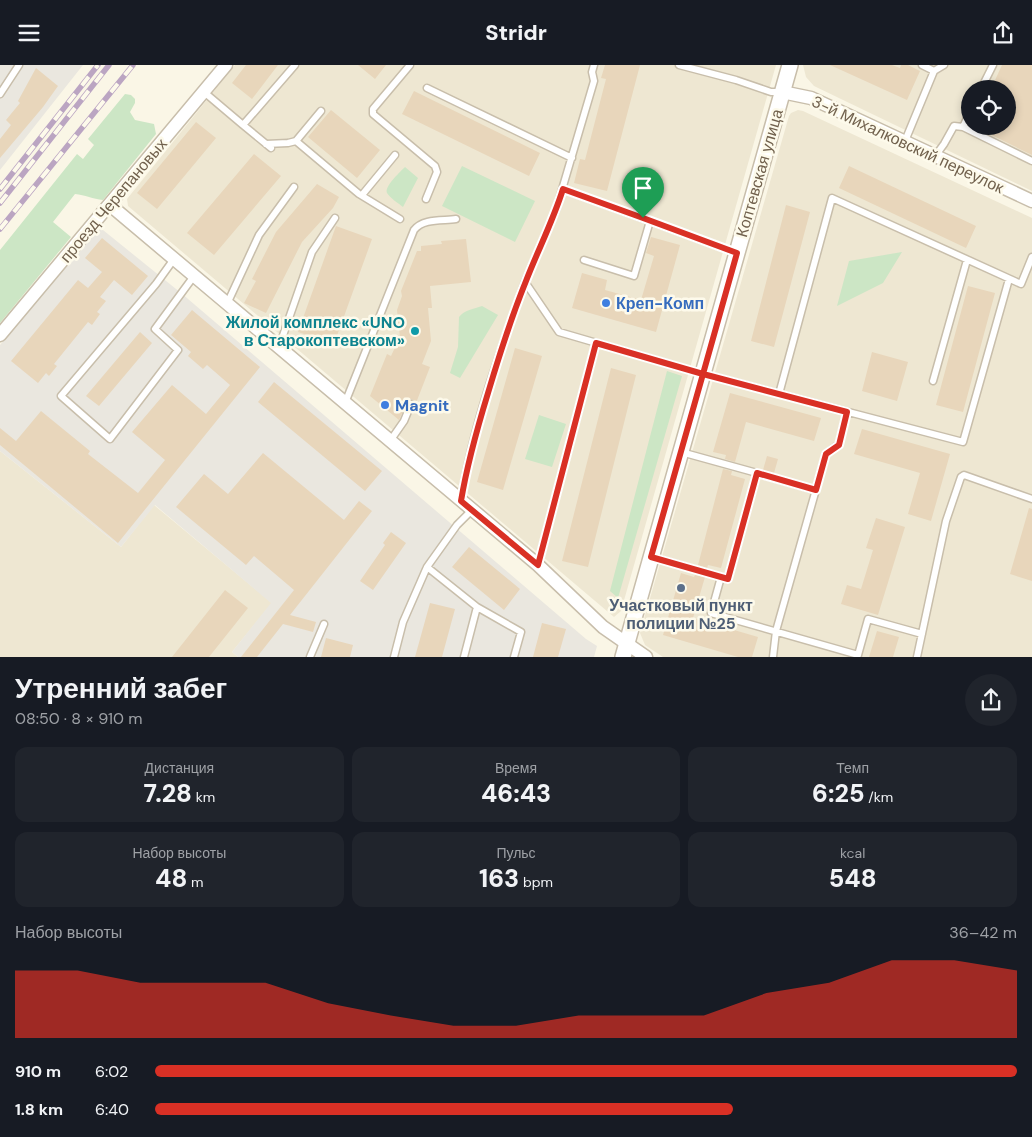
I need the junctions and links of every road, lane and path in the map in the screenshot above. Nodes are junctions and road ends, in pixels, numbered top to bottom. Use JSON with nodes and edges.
{"nodes":[{"id":1,"x":19,"y":65,"type":"edge"},
{"id":2,"x":226,"y":65,"type":"edge"},
{"id":3,"x":295,"y":65,"type":"edge"},
{"id":4,"x":410,"y":65,"type":"edge"},
{"id":5,"x":594,"y":65,"type":"edge"},
{"id":6,"x":679,"y":65,"type":"edge"},
{"id":7,"x":790,"y":65,"type":"edge"},
{"id":8,"x":922,"y":65,"type":"edge"},
{"id":9,"x":944,"y":65,"type":"edge"},
{"id":10,"x":993,"y":65,"type":"edge"},
{"id":11,"x":692,"y":67,"type":"edge"},
{"id":12,"x":934,"y":71,"type":"junction"},
{"id":13,"x":986,"y":80,"type":"edge"},
{"id":14,"x":427,"y":88,"type":"dead end"},
{"id":15,"x":204,"y":92,"type":"junction"},
{"id":16,"x":782,"y":92,"type":"junction"},
{"id":17,"x":0,"y":94,"type":"edge"},
{"id":18,"x":321,"y":111,"type":"dead end"},
{"id":19,"x":243,"y":125,"type":"junction"},
{"id":20,"x":961,"y":127,"type":"edge"},
{"id":21,"x":979,"y":135,"type":"edge"},
{"id":22,"x":296,"y":141,"type":"junction"},
{"id":23,"x":905,"y":141,"type":"junction"},
{"id":24,"x":395,"y":155,"type":"dead end"},
{"id":25,"x":936,"y":155,"type":"junction"},
{"id":26,"x":572,"y":157,"type":"junction"},
{"id":27,"x":1032,"y":161,"type":"edge"},
{"id":28,"x":294,"y":187,"type":"dead end"},
{"id":29,"x":563,"y":189,"type":"junction"},
{"id":30,"x":362,"y":195,"type":"junction"},
{"id":31,"x":426,"y":199,"type":"dead end"},
{"id":32,"x":1032,"y":201,"type":"edge"},
{"id":33,"x":110,"y":205,"type":"junction"},
{"id":34,"x":336,"y":218,"type":"dead end"},
{"id":35,"x":400,"y":219,"type":"dead end"},
{"id":36,"x":456,"y":219,"type":"dead end"},
{"id":37,"x":650,"y":221,"type":"junction"},
{"id":38,"x":737,"y":253,"type":"junction"},
{"id":39,"x":1032,"y":257,"type":"edge"},
{"id":40,"x":174,"y":259,"type":"junction"},
{"id":41,"x":967,"y":259,"type":"junction"},
{"id":42,"x":584,"y":260,"type":"dead end"},
{"id":43,"x":194,"y":276,"type":"junction"},
{"id":44,"x":1009,"y":279,"type":"junction"},
{"id":45,"x":526,"y":282,"type":"junction"},
{"id":46,"x":227,"y":304,"type":"junction"},
{"id":47,"x":0,"y":335,"type":"edge"},
{"id":48,"x":596,"y":343,"type":"junction"},
{"id":49,"x":279,"y":347,"type":"junction"},
{"id":50,"x":703,"y":374,"type":"junction"},
{"id":51,"x":933,"y":381,"type":"dead end"},
{"id":52,"x":779,"y":394,"type":"junction"},
{"id":53,"x":345,"y":403,"type":"junction"},
{"id":54,"x":411,"y":404,"type":"dead end"},
{"id":55,"x":847,"y":412,"type":"junction"},
{"id":56,"x":390,"y":441,"type":"junction"},
{"id":57,"x":680,"y":452,"type":"junction"},
{"id":58,"x":757,"y":473,"type":"junction"},
{"id":59,"x":816,"y":490,"type":"junction"},
{"id":60,"x":1032,"y":499,"type":"edge"},
{"id":61,"x":461,"y":501,"type":"junction"},
{"id":62,"x":472,"y":510,"type":"junction"},
{"id":63,"x":651,"y":557,"type":"junction"},
{"id":64,"x":538,"y":565,"type":"junction"},
{"id":65,"x":427,"y":567,"type":"junction"},
{"id":66,"x":721,"y":577,"type":"junction"},
{"id":67,"x":477,"y":607,"type":"junction"},
{"id":68,"x":324,"y":624,"type":"dead end"},
{"id":69,"x":776,"y":631,"type":"junction"},
{"id":70,"x":922,"y":634,"type":"junction"},
{"id":71,"x":625,"y":650,"type":"edge"},
{"id":72,"x":310,"y":657,"type":"edge"},
{"id":73,"x":394,"y":657,"type":"edge"},
{"id":74,"x":464,"y":657,"type":"edge"},
{"id":75,"x":514,"y":657,"type":"edge"},
{"id":76,"x":646,"y":657,"type":"edge"},
{"id":77,"x":772,"y":657,"type":"edge"},
{"id":78,"x":916,"y":657,"type":"edge"}],
"edges":[{"from":1,"to":17,"type":"lane"},
{"from":2,"to":15,"type":"street","name":"проезд Черепановых"},
{"from":3,"to":19,"type":"lane"},
{"from":4,"to":31,"type":"lane"},
{"from":5,"to":26,"type":"lane"},
{"from":6,"to":11,"type":"lane"},
{"from":7,"to":16,"type":"street","name":"Коптевская улица"},
{"from":8,"to":12,"type":"lane"},
{"from":9,"to":12,"type":"lane"},
{"from":10,"to":13,"type":"lane"},
{"from":11,"to":16,"type":"lane"},
{"from":12,"to":23,"type":"lane"},
{"from":14,"to":26,"type":"lane"},
{"from":15,"to":19,"type":"lane"},
{"from":15,"to":33,"type":"street","name":"проезд Черепановых"},
{"from":16,"to":23,"type":"street","name":"3-й Михалковский переулок"},
{"from":16,"to":38,"type":"street","name":"Коптевская улица"},
{"from":18,"to":22,"type":"lane"},
{"from":19,"to":22,"type":"lane"},
{"from":20,"to":25,"type":"lane"},
{"from":21,"to":27,"type":"lane"},
{"from":22,"to":30,"type":"lane"},
{"from":23,"to":25,"type":"street","name":"3-й Михалковский переулок"},
{"from":24,"to":30,"type":"lane"},
{"from":25,"to":32,"type":"street","name":"3-й Михалковский переулок"},
{"from":26,"to":29,"type":"lane"},
{"from":28,"to":46,"type":"lane"},
{"from":29,"to":37,"type":"lane"},
{"from":29,"to":45,"type":"lane"},
{"from":30,"to":35,"type":"lane"},
{"from":33,"to":40,"type":"street"},
{"from":33,"to":47,"type":"street","name":"проезд Черепановых"},
{"from":34,"to":49,"type":"lane"},
{"from":36,"to":53,"type":"lane"},
{"from":37,"to":38,"type":"lane"},
{"from":37,"to":42,"type":"lane"},
{"from":38,"to":50,"type":"street","name":"Коптевская улица"},
{"from":39,"to":44,"type":"lane"},
{"from":40,"to":43,"type":"street"},
{"from":40,"to":43,"type":"lane"},
{"from":41,"to":44,"type":"lane"},
{"from":41,"to":51,"type":"lane"},
{"from":41,"to":52,"type":"lane"},
{"from":43,"to":46,"type":"street"},
{"from":44,"to":55,"type":"lane"},
{"from":45,"to":48,"type":"lane"},
{"from":45,"to":61,"type":"lane"},
{"from":46,"to":49,"type":"street"},
{"from":48,"to":50,"type":"lane"},
{"from":48,"to":64,"type":"lane"},
{"from":49,"to":53,"type":"street"},
{"from":50,"to":52,"type":"lane"},
{"from":50,"to":57,"type":"street","name":"Коптевская улица"},
{"from":52,"to":55,"type":"lane"},
{"from":53,"to":56,"type":"street"},
{"from":54,"to":56,"type":"lane"},
{"from":55,"to":59,"type":"lane"},
{"from":56,"to":61,"type":"street"},
{"from":57,"to":58,"type":"lane"},
{"from":57,"to":63,"type":"street","name":"Коптевская улица"},
{"from":58,"to":59,"type":"lane"},
{"from":58,"to":66,"type":"lane"},
{"from":59,"to":69,"type":"lane"},
{"from":60,"to":70,"type":"lane"},
{"from":61,"to":62,"type":"street"},
{"from":62,"to":64,"type":"street"},
{"from":62,"to":65,"type":"lane"},
{"from":63,"to":66,"type":"lane"},
{"from":63,"to":71,"type":"street","name":"Коптевская улица"},
{"from":64,"to":71,"type":"street"},
{"from":65,"to":67,"type":"lane"},
{"from":65,"to":73,"type":"lane"},
{"from":66,"to":69,"type":"lane"},
{"from":67,"to":74,"type":"lane"},
{"from":67,"to":75,"type":"lane"},
{"from":68,"to":72,"type":"lane"},
{"from":69,"to":70,"type":"lane"},
{"from":69,"to":77,"type":"lane"},
{"from":70,"to":78,"type":"lane"},
{"from":71,"to":76,"type":"street"}]}
